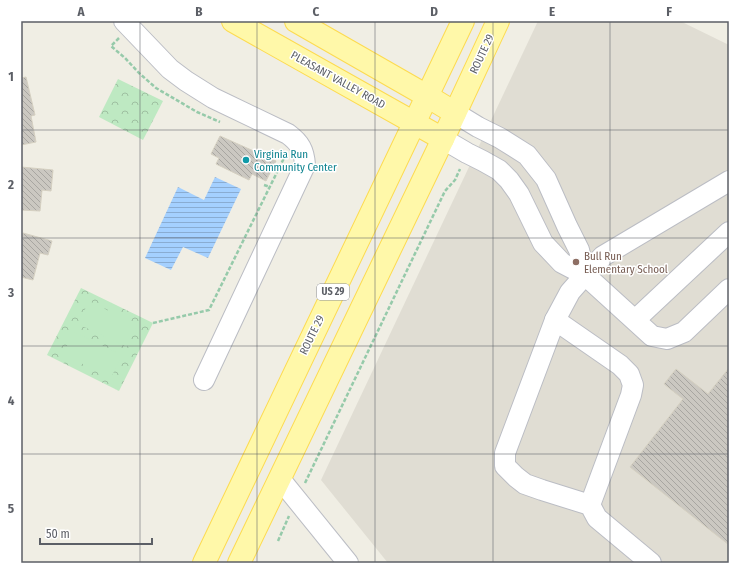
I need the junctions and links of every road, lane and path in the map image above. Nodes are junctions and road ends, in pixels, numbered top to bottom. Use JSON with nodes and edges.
{"nodes":[{"id":1,"x":233,"y":21,"type":"edge"},
{"id":2,"x":296,"y":21,"type":"edge"},
{"id":3,"x":463,"y":21,"type":"edge"},
{"id":4,"x":498,"y":21,"type":"edge"},
{"id":5,"x":121,"y":28,"type":"edge"},
{"id":6,"x":427,"y":96,"type":"junction"},
{"id":7,"x":455,"y":113,"type":"junction"},
{"id":8,"x":414,"y":122,"type":"junction"},
{"id":9,"x":226,"y":125,"type":"dead end"},
{"id":10,"x":443,"y":139,"type":"junction"},
{"id":11,"x":287,"y":152,"type":"dead end"},
{"id":12,"x":729,"y":181,"type":"edge"},
{"id":13,"x":264,"y":185,"type":"dead end"},
{"id":14,"x":270,"y":187,"type":"junction"},
{"id":15,"x":729,"y":232,"type":"edge"},
{"id":16,"x":585,"y":275,"type":"junction"},
{"id":17,"x":729,"y":289,"type":"edge"},
{"id":18,"x":556,"y":320,"type":"junction"},
{"id":19,"x":635,"y":320,"type":"junction"},
{"id":20,"x":153,"y":323,"type":"dead end"},
{"id":21,"x":204,"y":380,"type":"dead end"},
{"id":22,"x":280,"y":480,"type":"junction"},
{"id":23,"x":590,"y":504,"type":"junction"},
{"id":24,"x":204,"y":563,"type":"edge"},
{"id":25,"x":239,"y":563,"type":"edge"},
{"id":26,"x":348,"y":563,"type":"edge"},
{"id":27,"x":651,"y":563,"type":"edge"}],
"edges":[{"from":1,"to":8,"type":"main road","name":"PLEASANT VALLEY ROAD"},
{"from":2,"to":6,"type":"main road"},
{"from":3,"to":6,"type":"main road","name":"ROUTE 29","number":"US 29"},
{"from":4,"to":7,"type":"main road","name":"ROUTE 29","number":"US 29"},
{"from":5,"to":9,"type":"path"},
{"from":5,"to":21,"type":"lane"},
{"from":6,"to":7,"type":"main road"},
{"from":6,"to":8,"type":"main road","name":"ROUTE 29","number":"US 29"},
{"from":7,"to":10,"type":"main road","name":"ROUTE 29","number":"US 29"},
{"from":7,"to":16,"type":"lane"},
{"from":8,"to":10,"type":"main road","name":"PLEASANT VALLEY ROAD"},
{"from":8,"to":24,"type":"main road","name":"ROUTE 29","number":"US 29"},
{"from":10,"to":16,"type":"lane"},
{"from":10,"to":22,"type":"main road","name":"ROUTE 29","number":"US 29"},
{"from":11,"to":14,"type":"path"},
{"from":12,"to":16,"type":"lane"},
{"from":13,"to":14,"type":"path"},
{"from":14,"to":20,"type":"path"},
{"from":15,"to":19,"type":"lane"},
{"from":16,"to":18,"type":"lane"},
{"from":16,"to":19,"type":"lane"},
{"from":17,"to":19,"type":"lane"},
{"from":18,"to":23,"type":"lane"},
{"from":18,"to":23,"type":"lane"},
{"from":22,"to":25,"type":"main road","name":"ROUTE 29","number":"US 29"},
{"from":22,"to":26,"type":"lane"},
{"from":23,"to":27,"type":"lane"}]}
